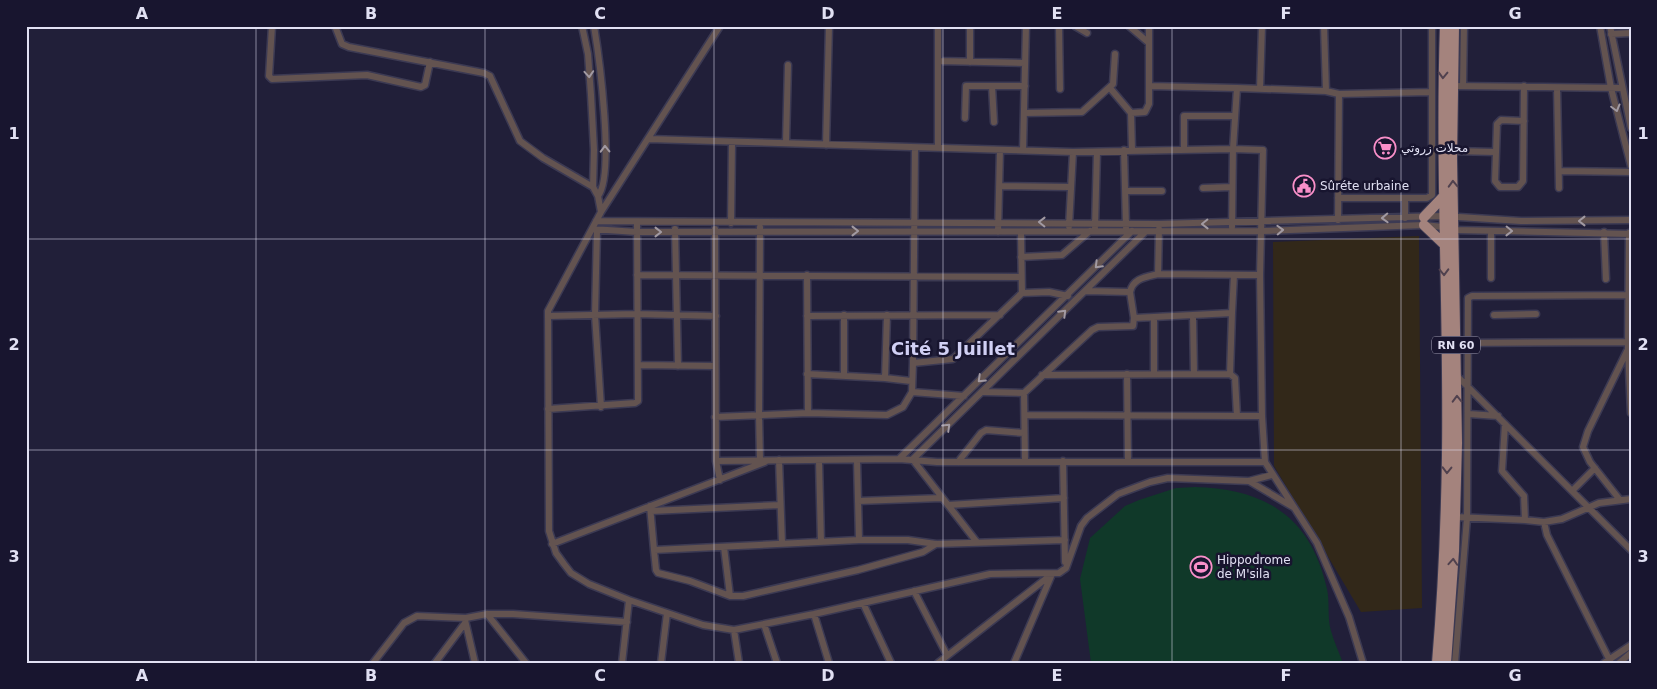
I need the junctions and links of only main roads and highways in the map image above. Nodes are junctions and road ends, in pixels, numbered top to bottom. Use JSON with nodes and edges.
{"nodes":[{"id":1,"x":1445,"y":26,"type":"edge"},
{"id":2,"x":1454,"y":26,"type":"edge"},
{"id":3,"x":1445,"y":156,"type":"junction"},
{"id":4,"x":1444,"y":197,"type":"junction"},
{"id":5,"x":1444,"y":244,"type":"junction"},
{"id":6,"x":1437,"y":663,"type":"edge"},
{"id":7,"x":1446,"y":663,"type":"edge"}],
"edges":[{"from":1,"to":3,"type":"main road","number":"RN 60","one_way":true},
{"from":2,"to":3,"type":"main road","number":"RN 60"},
{"from":3,"to":4,"type":"main road","number":"RN 60"},
{"from":7,"to":3,"type":"main road","number":"RN 60","one_way":true},
{"from":4,"to":5,"type":"main road","number":"RN 60"},
{"from":4,"to":5,"type":"main road"},
{"from":5,"to":6,"type":"main road","number":"RN 60","one_way":true}]}
